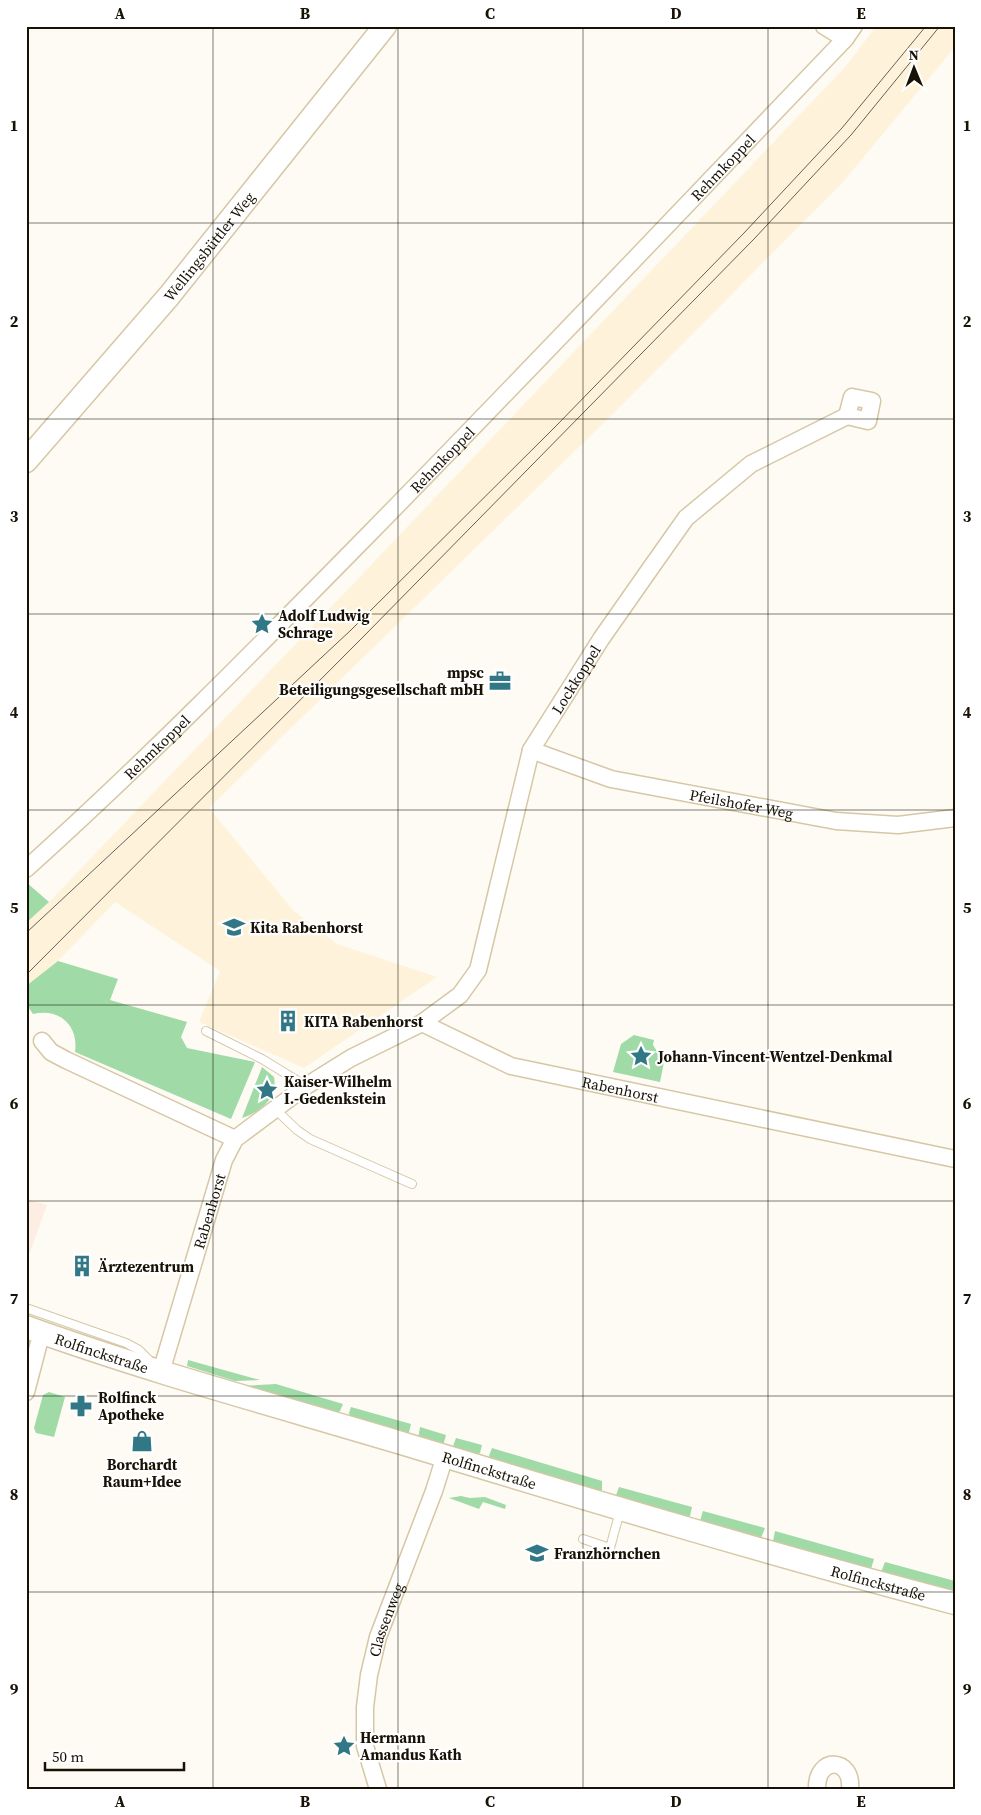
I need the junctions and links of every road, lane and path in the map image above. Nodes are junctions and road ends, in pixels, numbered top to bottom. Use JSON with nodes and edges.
{"nodes":[{"id":1,"x":386,"y":26,"type":"edge"},
{"id":2,"x":824,"y":26,"type":"edge"},
{"id":3,"x":849,"y":33,"type":"edge"},
{"id":4,"x":847,"y":416,"type":"dead end"},
{"id":5,"x":26,"y":461,"type":"edge"},
{"id":6,"x":531,"y":750,"type":"junction"},
{"id":7,"x":955,"y":818,"type":"edge"},
{"id":8,"x":26,"y":869,"type":"edge"},
{"id":9,"x":422,"y":1023,"type":"junction"},
{"id":10,"x":206,"y":1031,"type":"dead end"},
{"id":11,"x":42,"y":1041,"type":"dead end"},
{"id":12,"x":306,"y":1086,"type":"junction"},
{"id":13,"x":275,"y":1109,"type":"junction"},
{"id":14,"x":235,"y":1139,"type":"junction"},
{"id":15,"x":955,"y":1159,"type":"edge"},
{"id":16,"x":412,"y":1184,"type":"dead end"},
{"id":17,"x":26,"y":1308,"type":"edge"},
{"id":18,"x":35,"y":1330,"type":"edge"},
{"id":19,"x":161,"y":1372,"type":"junction"},
{"id":20,"x":26,"y":1392,"type":"edge"},
{"id":21,"x":445,"y":1456,"type":"junction"},
{"id":22,"x":620,"y":1509,"type":"junction"},
{"id":23,"x":583,"y":1539,"type":"dead end"},
{"id":24,"x":955,"y":1603,"type":"edge"},
{"id":25,"x":378,"y":1789,"type":"edge"},
{"id":26,"x":817,"y":1789,"type":"edge"},
{"id":27,"x":850,"y":1789,"type":"edge"}],
"edges":[{"from":1,"to":5,"type":"main road","name":"Wellingsbüttler Weg"},
{"from":2,"to":3,"type":"street","name":"Rehmkoppel"},
{"from":3,"to":8,"type":"street","name":"Rehmkoppel"},
{"from":4,"to":6,"type":"street","name":"Lockkoppel"},
{"from":6,"to":7,"type":"street","name":"Pfeilshofer Weg"},
{"from":6,"to":9,"type":"street","name":"Lockkoppel"},
{"from":9,"to":12,"type":"street","name":"Rabenhorst"},
{"from":9,"to":15,"type":"street","name":"Rabenhorst"},
{"from":10,"to":12,"type":"lane"},
{"from":11,"to":14,"type":"street"},
{"from":12,"to":13,"type":"street","name":"Rabenhorst"},
{"from":13,"to":14,"type":"street","name":"Rabenhorst"},
{"from":13,"to":16,"type":"lane"},
{"from":14,"to":19,"type":"street","name":"Rabenhorst"},
{"from":17,"to":19,"type":"lane"},
{"from":18,"to":19,"type":"main road","name":"Rolfinckstraße"},
{"from":18,"to":20,"type":"street"},
{"from":19,"to":21,"type":"main road","name":"Rolfinckstraße"},
{"from":21,"to":22,"type":"main road","name":"Rolfinckstraße"},
{"from":21,"to":25,"type":"street","name":"Classenweg"},
{"from":22,"to":23,"type":"lane"},
{"from":22,"to":24,"type":"main road","name":"Rolfinckstraße"},
{"from":26,"to":27,"type":"street"}]}
